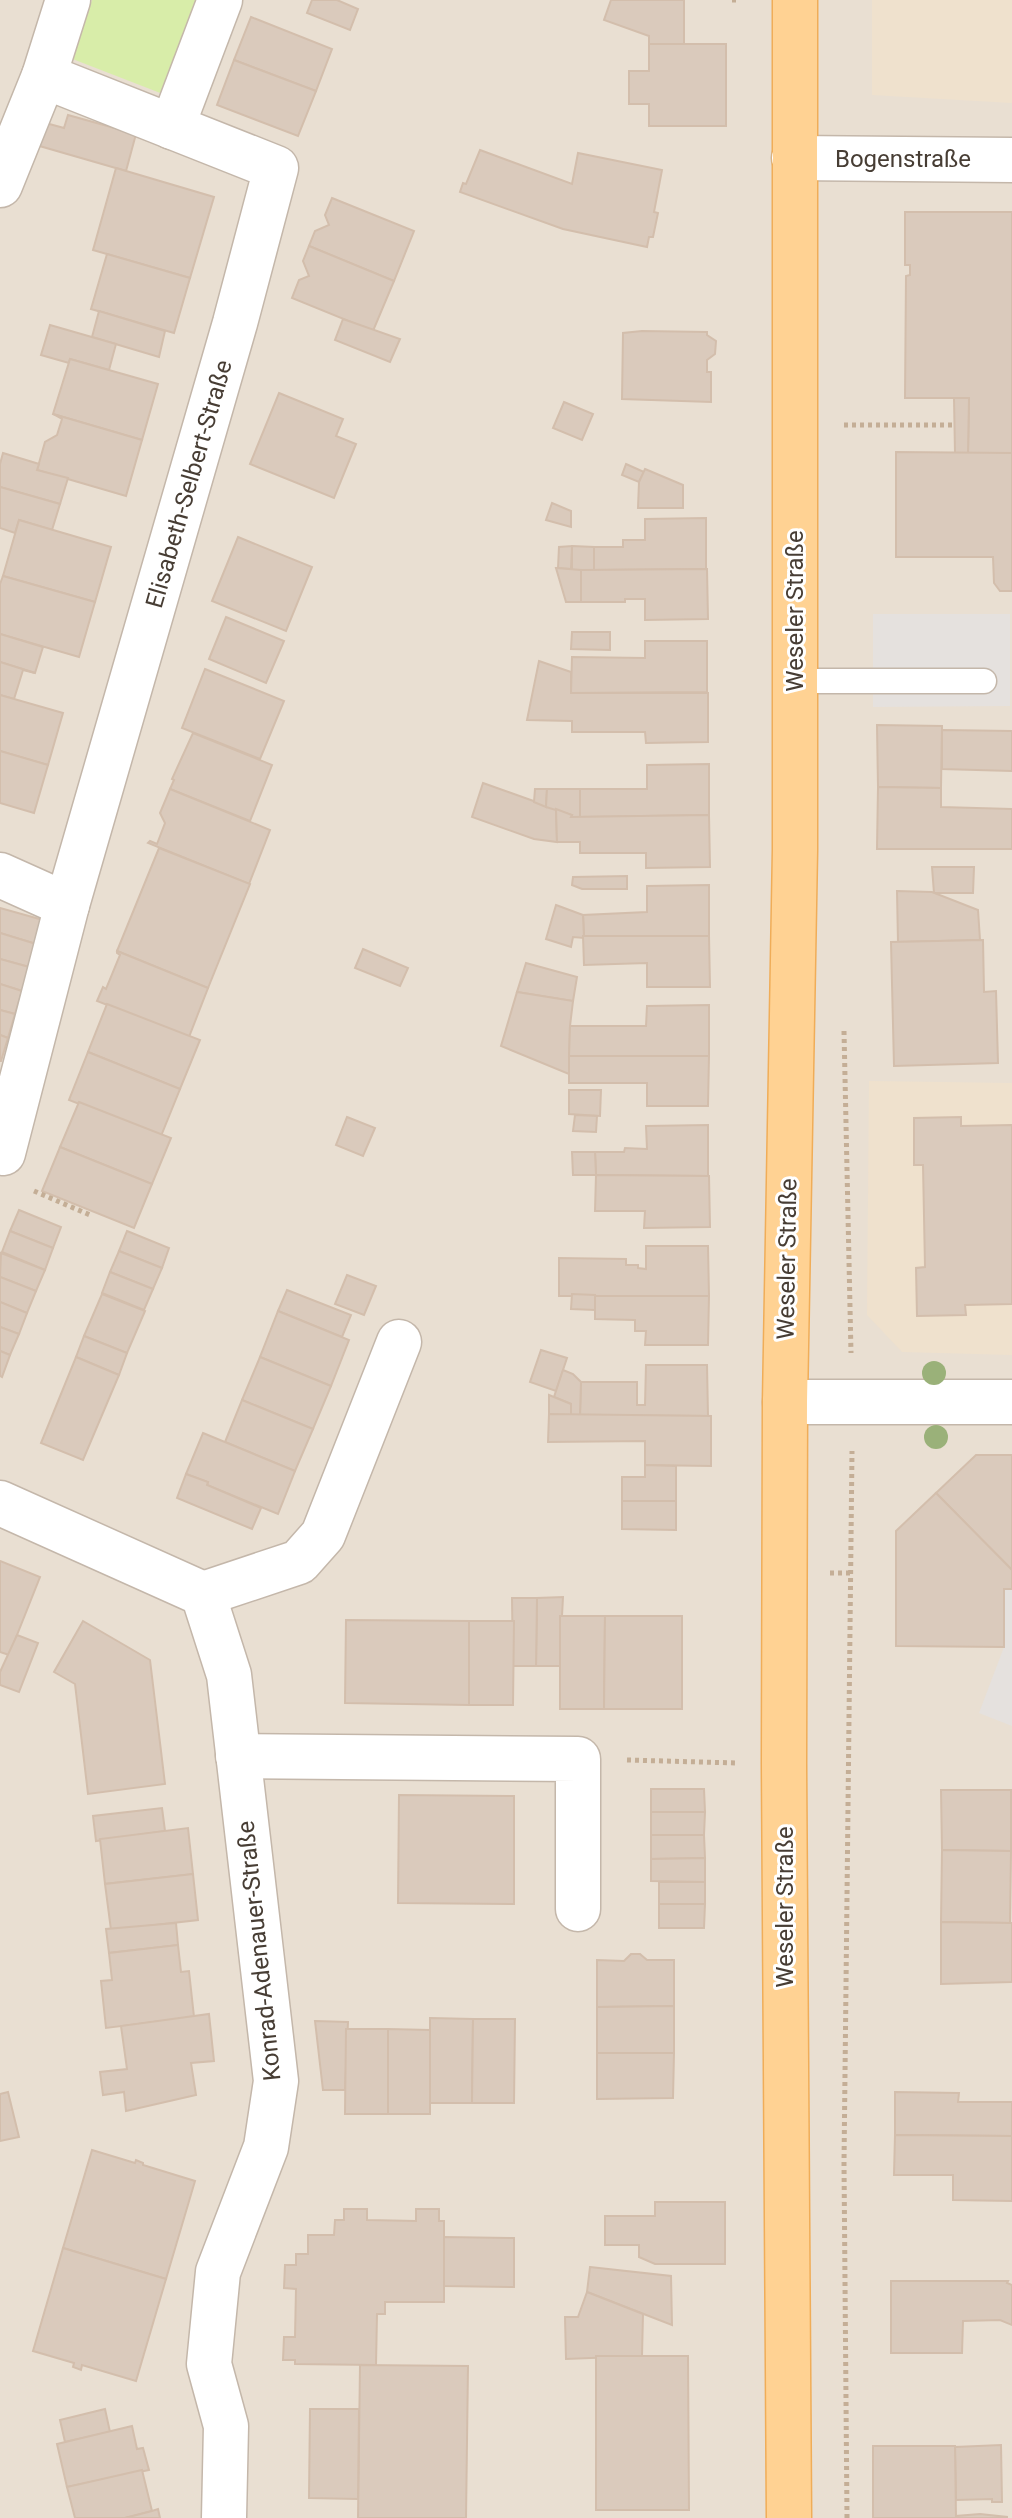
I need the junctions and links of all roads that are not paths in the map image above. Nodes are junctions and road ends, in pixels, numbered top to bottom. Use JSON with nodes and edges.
{"nodes":[{"id":1,"x":68,"y":0,"type":"edge"},
{"id":2,"x":220,"y":0,"type":"edge"},
{"id":3,"x":795,"y":0,"type":"edge"},
{"id":4,"x":44,"y":76,"type":"junction"},
{"id":5,"x":172,"y":127,"type":"junction"},
{"id":6,"x":794,"y":158,"type":"junction"},
{"id":7,"x":1012,"y":160,"type":"edge"},
{"id":8,"x":0,"y":185,"type":"edge"},
{"id":9,"x":795,"y":681,"type":"junction"},
{"id":10,"x":984,"y":681,"type":"dead end"},
{"id":11,"x":0,"y":875,"type":"edge"},
{"id":12,"x":67,"y":905,"type":"junction"},
{"id":13,"x":14,"y":1170,"type":"road end"},
{"id":14,"x":399,"y":1342,"type":"dead end"},
{"id":15,"x":785,"y":1402,"type":"junction"},
{"id":16,"x":1012,"y":1402,"type":"edge"},
{"id":17,"x":0,"y":1503,"type":"edge"},
{"id":18,"x":203,"y":1594,"type":"junction"},
{"id":19,"x":238,"y":1756,"type":"junction"},
{"id":20,"x":578,"y":1909,"type":"dead end"},
{"id":21,"x":224,"y":2518,"type":"edge"},
{"id":22,"x":789,"y":2518,"type":"edge"}],
"edges":[{"from":1,"to":4,"type":"street"},
{"from":2,"to":5,"type":"street"},
{"from":3,"to":6,"type":"main road","name":"Weseler Straße"},
{"from":4,"to":5,"type":"street","name":"Elisabeth-Selbert-Straße"},
{"from":4,"to":8,"type":"street"},
{"from":5,"to":12,"type":"street","name":"Elisabeth-Selbert-Straße"},
{"from":6,"to":7,"type":"street","name":"Bogenstraße"},
{"from":6,"to":9,"type":"main road","name":"Weseler Straße"},
{"from":9,"to":10,"type":"lane"},
{"from":9,"to":15,"type":"main road","name":"Weseler Straße"},
{"from":11,"to":12,"type":"street"},
{"from":12,"to":13,"type":"street","name":"Elisabeth-Selbert-Straße"},
{"from":14,"to":18,"type":"street"},
{"from":15,"to":16,"type":"street"},
{"from":15,"to":22,"type":"main road","name":"Weseler Straße"},
{"from":17,"to":18,"type":"street"},
{"from":18,"to":19,"type":"street","name":"Konrad-Adenauer-Straße"},
{"from":19,"to":20,"type":"street"},
{"from":19,"to":21,"type":"street","name":"Konrad-Adenauer-Straße"}]}
